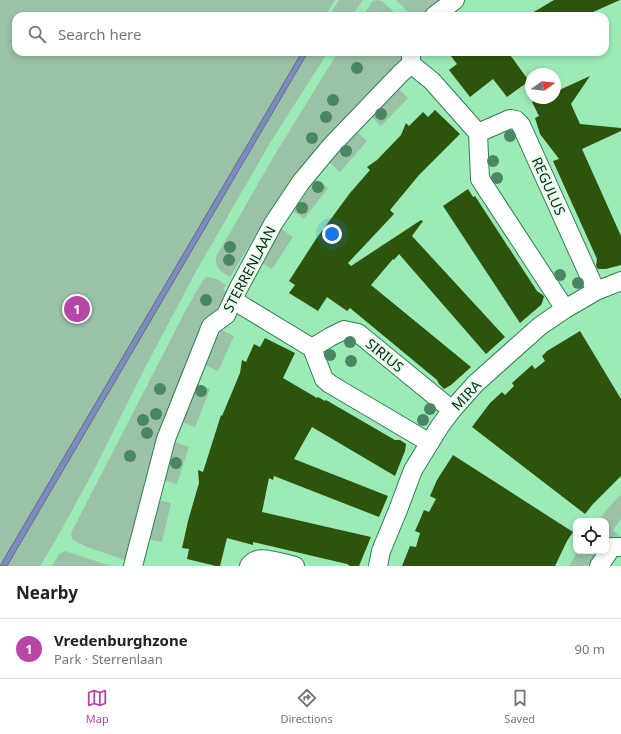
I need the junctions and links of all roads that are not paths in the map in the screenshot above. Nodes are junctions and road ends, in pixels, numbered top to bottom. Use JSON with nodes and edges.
{"nodes":[{"id":1,"x":455,"y":0,"type":"edge"},
{"id":2,"x":439,"y":12,"type":"edge"},
{"id":3,"x":411,"y":58,"type":"edge"},
{"id":4,"x":478,"y":133,"type":"junction"},
{"id":5,"x":621,"y":281,"type":"edge"},
{"id":6,"x":596,"y":291,"type":"junction"},
{"id":7,"x":233,"y":300,"type":"junction"},
{"id":8,"x":566,"y":309,"type":"junction"},
{"id":9,"x":312,"y":348,"type":"junction"},
{"id":10,"x":452,"y":410,"type":"junction"},
{"id":11,"x":430,"y":443,"type":"junction"},
{"id":12,"x":621,"y":547,"type":"edge"},
{"id":13,"x":133,"y":566,"type":"edge"},
{"id":14,"x":249,"y":566,"type":"edge"},
{"id":15,"x":295,"y":566,"type":"edge"},
{"id":16,"x":378,"y":566,"type":"edge"},
{"id":17,"x":599,"y":566,"type":"edge"}],
"edges":[{"from":1,"to":2,"type":"street"},
{"from":3,"to":4,"type":"street"},
{"from":3,"to":7,"type":"street","name":"STERRENLAAN"},
{"from":4,"to":6,"type":"street","name":"REGULUS"},
{"from":4,"to":8,"type":"street"},
{"from":5,"to":6,"type":"street","name":"MIRA"},
{"from":6,"to":8,"type":"street","name":"MIRA"},
{"from":7,"to":9,"type":"street"},
{"from":7,"to":13,"type":"street","name":"STERRENLAAN"},
{"from":8,"to":10,"type":"street","name":"MIRA"},
{"from":9,"to":10,"type":"street","name":"SIRIUS"},
{"from":9,"to":11,"type":"street"},
{"from":10,"to":11,"type":"street","name":"MIRA"},
{"from":11,"to":16,"type":"street","name":"MIRA"},
{"from":12,"to":17,"type":"street"},
{"from":14,"to":15,"type":"street"}]}
